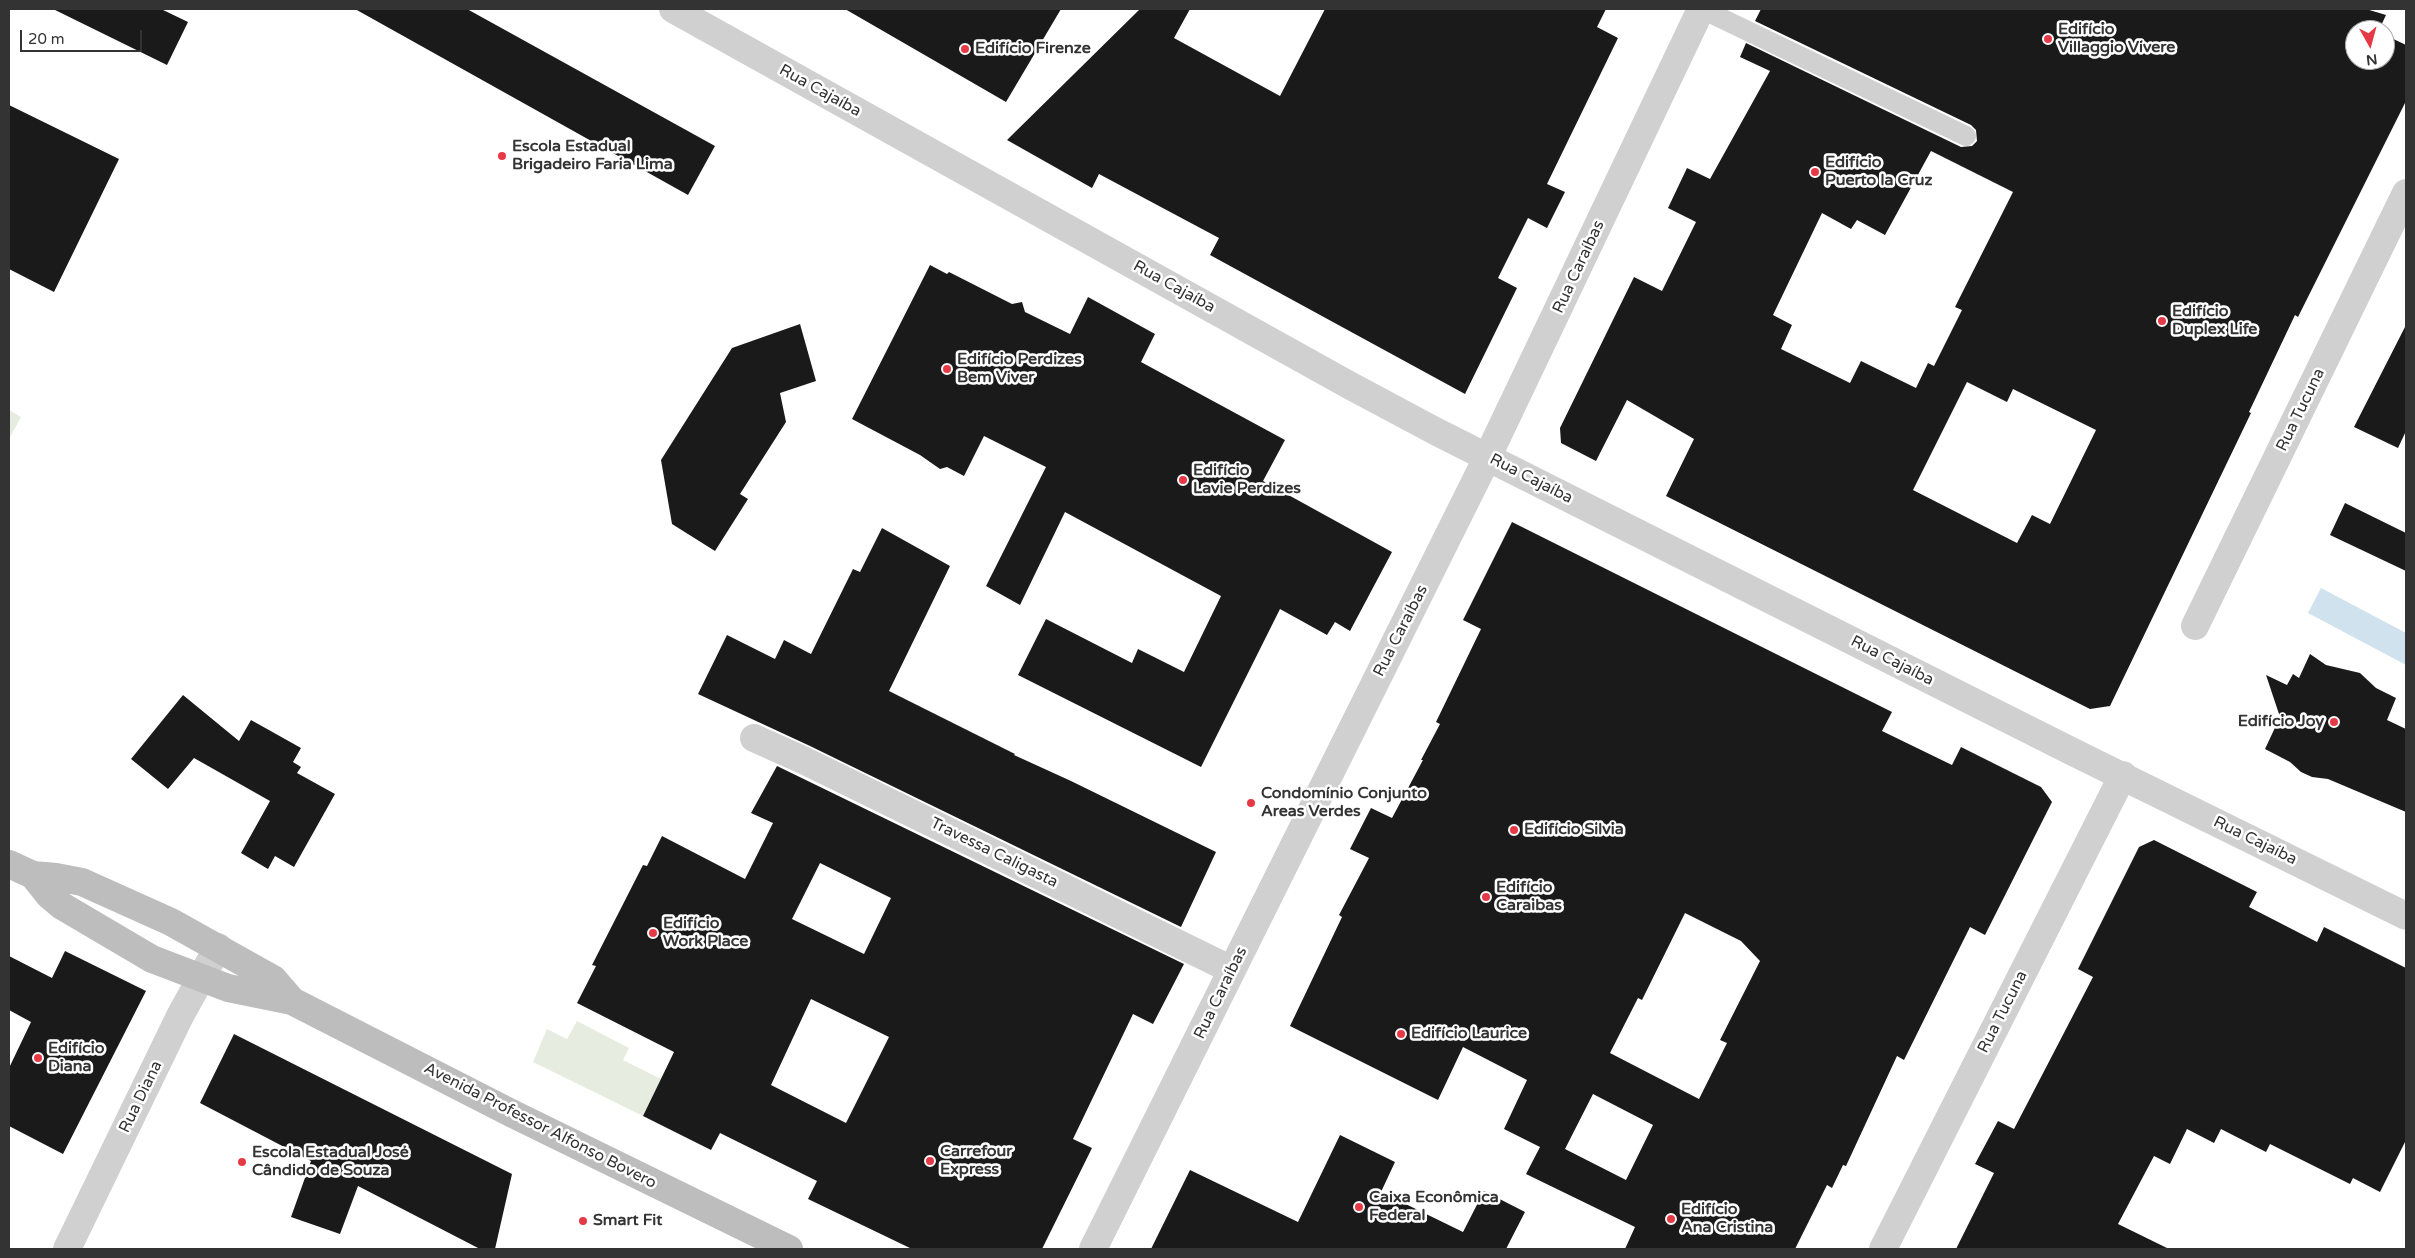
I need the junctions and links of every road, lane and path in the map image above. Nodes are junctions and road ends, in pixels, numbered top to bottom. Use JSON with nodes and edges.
{"nodes":[{"id":1,"x":1702,"y":9,"type":"edge"},
{"id":2,"x":685,"y":12,"type":"edge"},
{"id":3,"x":1966,"y":136,"type":"dead end"},
{"id":4,"x":2406,"y":193,"type":"edge"},
{"id":5,"x":1487,"y":458,"type":"junction"},
{"id":6,"x":2195,"y":626,"type":"dead end"},
{"id":7,"x":754,"y":738,"type":"dead end"},
{"id":8,"x":2123,"y":775,"type":"junction"},
{"id":9,"x":9,"y":864,"type":"edge"},
{"id":10,"x":33,"y":876,"type":"junction"},
{"id":11,"x":2406,"y":916,"type":"edge"},
{"id":12,"x":218,"y":947,"type":"junction"},
{"id":13,"x":1232,"y":970,"type":"junction"},
{"id":14,"x":201,"y":979,"type":"junction"},
{"id":15,"x":292,"y":1001,"type":"junction"},
{"id":16,"x":67,"y":1249,"type":"edge"},
{"id":17,"x":789,"y":1249,"type":"edge"},
{"id":18,"x":1093,"y":1249,"type":"edge"},
{"id":19,"x":1883,"y":1249,"type":"edge"}],
"edges":[{"from":1,"to":3,"type":"lane"},
{"from":1,"to":5,"type":"street","name":"Rua Caraíbas"},
{"from":2,"to":5,"type":"street","name":"Rua Cajaíba"},
{"from":4,"to":6,"type":"street","name":"Rua Tucuna"},
{"from":5,"to":8,"type":"street","name":"Rua Cajaíba"},
{"from":5,"to":13,"type":"street","name":"Rua Caraíbas"},
{"from":7,"to":13,"type":"street","name":"Travessa Caligasta"},
{"from":8,"to":11,"type":"street","name":"Rua Cajaíba"},
{"from":8,"to":19,"type":"street","name":"Rua Tucuna"},
{"from":9,"to":10,"type":"main road","name":"Avenida Professor Alfonso Bovero"},
{"from":10,"to":12,"type":"main road","name":"Avenida Professor Alfonso Bovero"},
{"from":10,"to":14,"type":"main road","name":"Avenida Professor Alfonso Bovero"},
{"from":12,"to":14,"type":"street","name":"Rua Diana"},
{"from":12,"to":15,"type":"main road","name":"Avenida Professor Alfonso Bovero"},
{"from":13,"to":18,"type":"street","name":"Rua Caraíbas"},
{"from":14,"to":15,"type":"main road","name":"Avenida Professor Alfonso Bovero"},
{"from":14,"to":16,"type":"street","name":"Rua Diana"},
{"from":15,"to":17,"type":"main road","name":"Avenida Professor Alfonso Bovero"}]}
